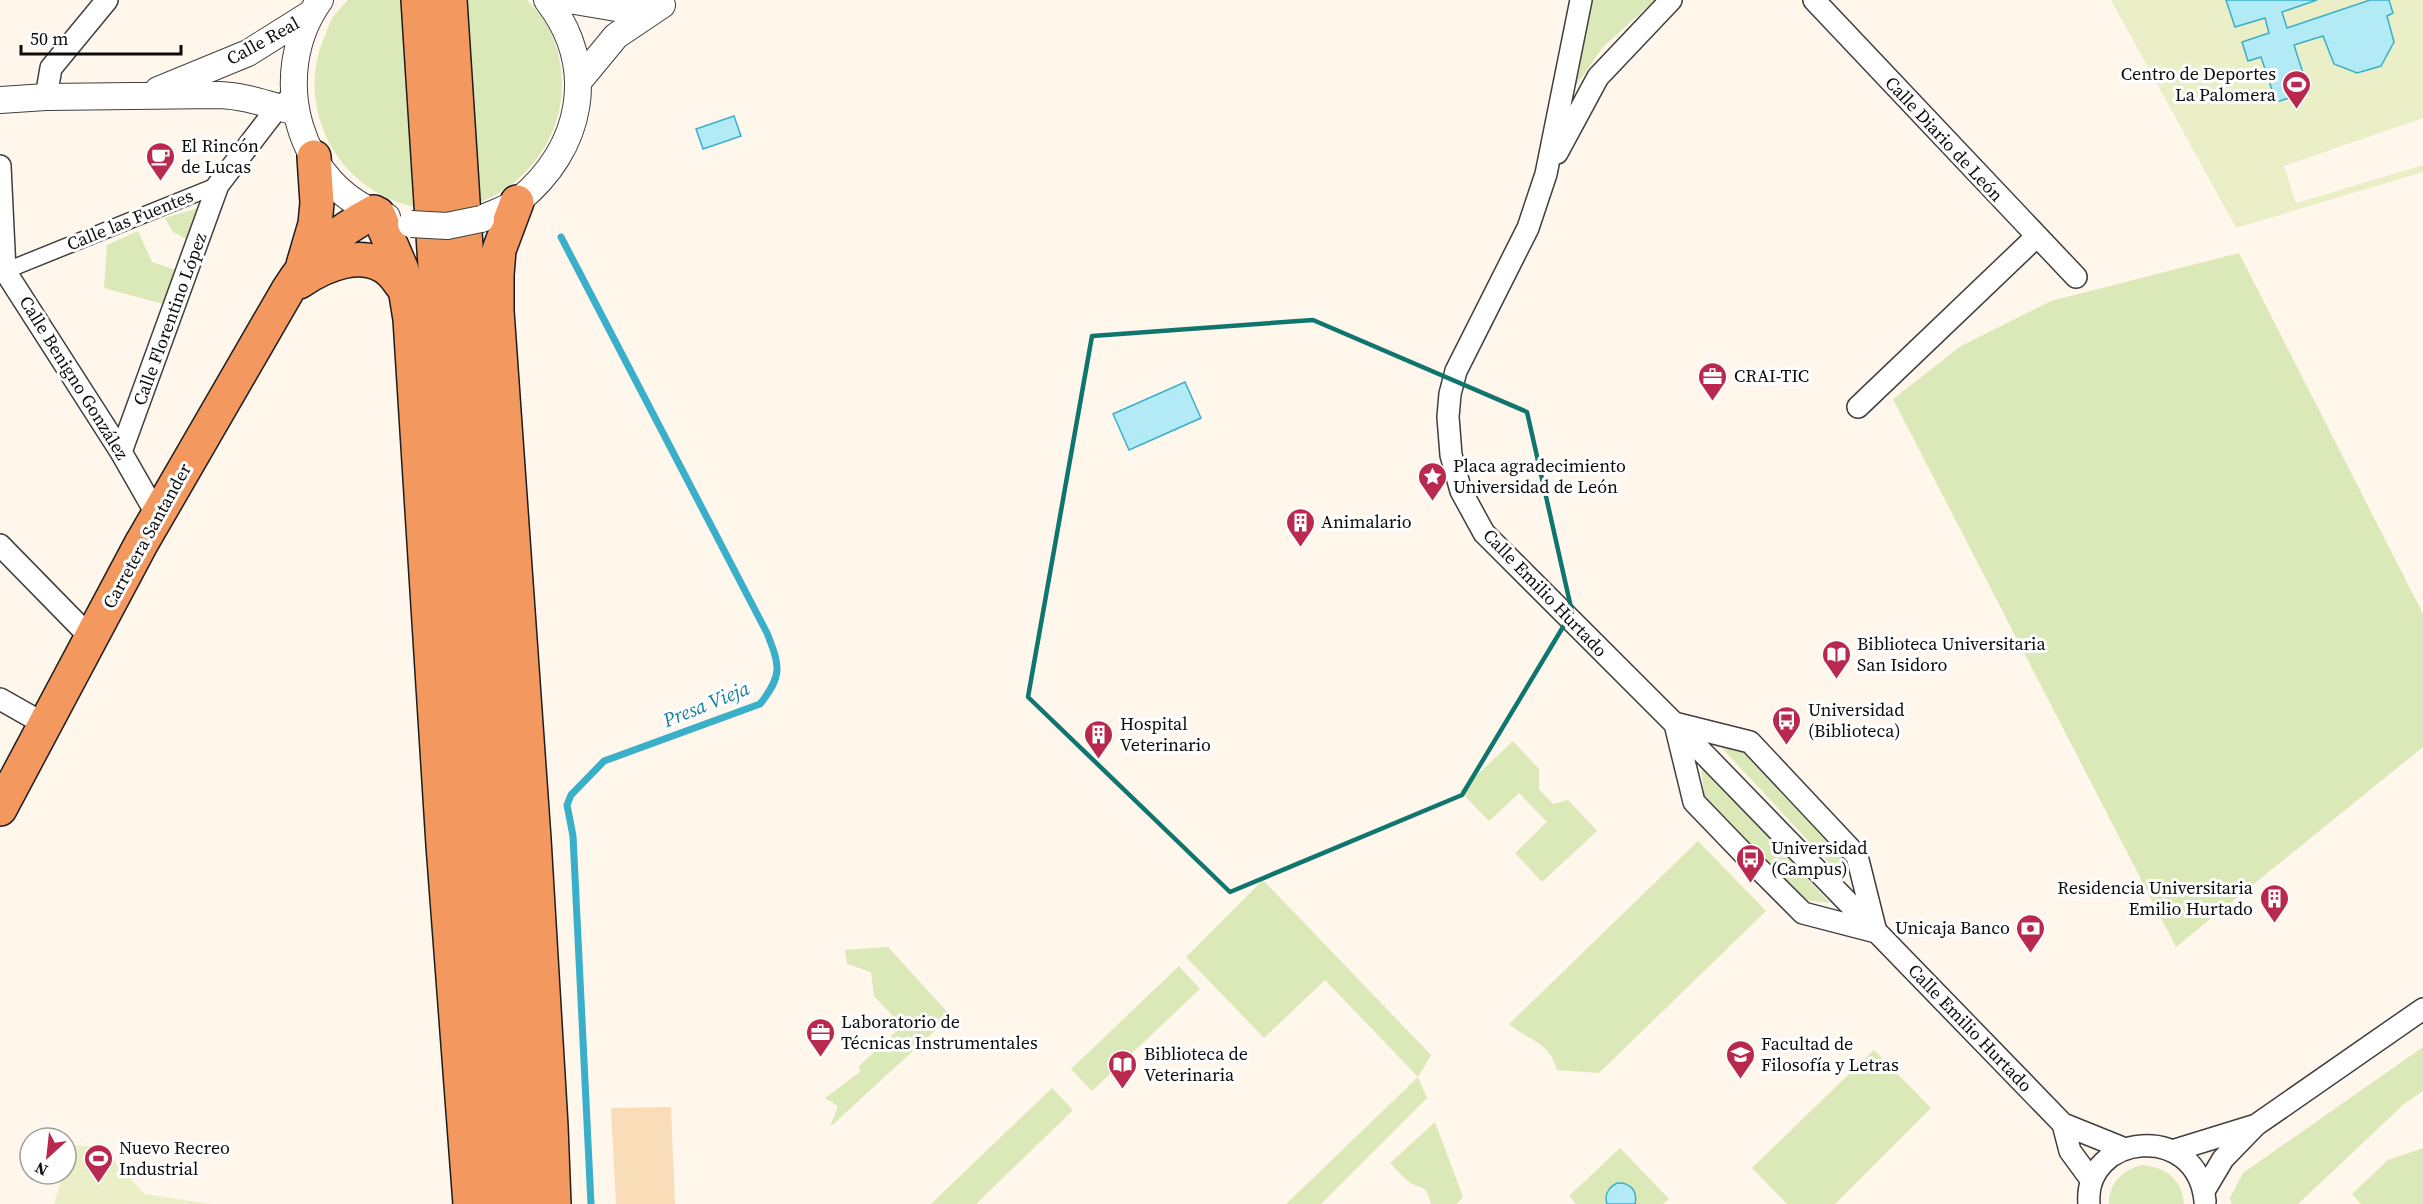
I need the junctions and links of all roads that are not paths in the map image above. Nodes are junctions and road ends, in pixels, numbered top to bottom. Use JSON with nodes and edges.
{"nodes":[{"id":1,"x":107,"y":0,"type":"edge"},
{"id":2,"x":418,"y":0,"type":"edge"},
{"id":3,"x":450,"y":0,"type":"edge"},
{"id":4,"x":547,"y":0,"type":"edge"},
{"id":5,"x":569,"y":0,"type":"edge"},
{"id":6,"x":1581,"y":0,"type":"edge"},
{"id":7,"x":1671,"y":0,"type":"edge"},
{"id":8,"x":1814,"y":0,"type":"edge"},
{"id":9,"x":669,"y":2,"type":"edge"},
{"id":10,"x":315,"y":7,"type":"edge"},
{"id":11,"x":578,"y":82,"type":"junction"},
{"id":12,"x":148,"y":95,"type":"junction"},
{"id":13,"x":46,"y":97,"type":"junction"},
{"id":14,"x":0,"y":100,"type":"edge"},
{"id":15,"x":289,"y":106,"type":"junction"},
{"id":16,"x":314,"y":157,"type":"junction"},
{"id":17,"x":0,"y":166,"type":"edge"},
{"id":18,"x":1546,"y":174,"type":"junction"},
{"id":19,"x":218,"y":185,"type":"junction"},
{"id":20,"x":517,"y":202,"type":"junction"},
{"id":21,"x":376,"y":213,"type":"junction"},
{"id":22,"x":2037,"y":236,"type":"junction"},
{"id":23,"x":3,"y":272,"type":"edge"},
{"id":24,"x":2076,"y":277,"type":"dead end"},
{"id":25,"x":295,"y":279,"type":"junction"},
{"id":26,"x":406,"y":291,"type":"junction"},
{"id":27,"x":1858,"y":407,"type":"dead end"},
{"id":28,"x":122,"y":452,"type":"junction"},
{"id":29,"x":157,"y":515,"type":"junction"},
{"id":30,"x":0,"y":545,"type":"edge"},
{"id":31,"x":92,"y":639,"type":"junction"},
{"id":32,"x":0,"y":699,"type":"edge"},
{"id":33,"x":1674,"y":723,"type":"junction"},
{"id":34,"x":46,"y":725,"type":"junction"},
{"id":35,"x":0,"y":809,"type":"edge"},
{"id":36,"x":1876,"y":932,"type":"junction"},
{"id":37,"x":2423,"y":1009,"type":"edge"},
{"id":38,"x":2063,"y":1124,"type":"junction"},
{"id":39,"x":2256,"y":1125,"type":"junction"},
{"id":40,"x":2125,"y":1149,"type":"junction"},
{"id":41,"x":2172,"y":1151,"type":"junction"},
{"id":42,"x":2092,"y":1181,"type":"junction"},
{"id":43,"x":2204,"y":1198,"type":"edge"},
{"id":44,"x":470,"y":1204,"type":"edge"},
{"id":45,"x":495,"y":1204,"type":"edge"},
{"id":46,"x":528,"y":1204,"type":"edge"},
{"id":47,"x":554,"y":1204,"type":"edge"},
{"id":48,"x":2089,"y":1204,"type":"edge"}],
"edges":[{"from":1,"to":13,"type":"street"},
{"from":2,"to":45,"type":"highway"},
{"from":3,"to":46,"type":"highway"},
{"from":4,"to":11,"type":"street"},
{"from":5,"to":9,"type":"street"},
{"from":6,"to":18,"type":"street","name":"Calle Emilio Hurtado"},
{"from":7,"to":18,"type":"street","name":"Calle Emilio Hurtado"},
{"from":8,"to":22,"type":"street","name":"Calle Diario de León"},
{"from":9,"to":11,"type":"street"},
{"from":10,"to":12,"type":"street","name":"Calle Real"},
{"from":10,"to":15,"type":"street"},
{"from":11,"to":20,"type":"street"},
{"from":12,"to":13,"type":"street","name":"Calle Real"},
{"from":12,"to":15,"type":"street","name":"Calle Real"},
{"from":13,"to":14,"type":"street","name":"Calle Real"},
{"from":15,"to":16,"type":"street"},
{"from":15,"to":19,"type":"street"},
{"from":16,"to":21,"type":"street"},
{"from":16,"to":25,"type":"highway"},
{"from":17,"to":23,"type":"street"},
{"from":18,"to":33,"type":"street","name":"Calle Emilio Hurtado"},
{"from":19,"to":23,"type":"street","name":"Calle las Fuentes"},
{"from":19,"to":28,"type":"street","name":"Calle Florentino López"},
{"from":20,"to":21,"type":"street","bridge":true},
{"from":20,"to":47,"type":"highway"},
{"from":21,"to":25,"type":"highway"},
{"from":21,"to":26,"type":"highway"},
{"from":22,"to":24,"type":"street","name":"Calle Diario de León"},
{"from":22,"to":27,"type":"street"},
{"from":23,"to":28,"type":"street","name":"Calle Benigno González"},
{"from":25,"to":26,"type":"highway"},
{"from":25,"to":29,"type":"highway","name":"Carretera Santander"},
{"from":26,"to":44,"type":"highway"},
{"from":28,"to":29,"type":"street","name":"Calle Benigno González"},
{"from":29,"to":31,"type":"highway","name":"Carretera Santander"},
{"from":30,"to":31,"type":"street"},
{"from":31,"to":34,"type":"highway","name":"Carretera Santander"},
{"from":32,"to":34,"type":"street"},
{"from":33,"to":36,"type":"street","name":"Calle Emilio Hurtado"},
{"from":33,"to":36,"type":"street"},
{"from":33,"to":36,"type":"street"},
{"from":34,"to":35,"type":"highway","name":"Carretera Santander"},
{"from":36,"to":38,"type":"street","name":"Calle Emilio Hurtado"},
{"from":37,"to":39,"type":"street"},
{"from":38,"to":40,"type":"street","name":"Calle Emilio Hurtado"},
{"from":38,"to":42,"type":"street","name":"Calle Emilio Hurtado"},
{"from":39,"to":41,"type":"street"},
{"from":39,"to":43,"type":"street"},
{"from":40,"to":41,"type":"street"},
{"from":40,"to":42,"type":"street"},
{"from":41,"to":43,"type":"street"},
{"from":42,"to":48,"type":"street"}]}
